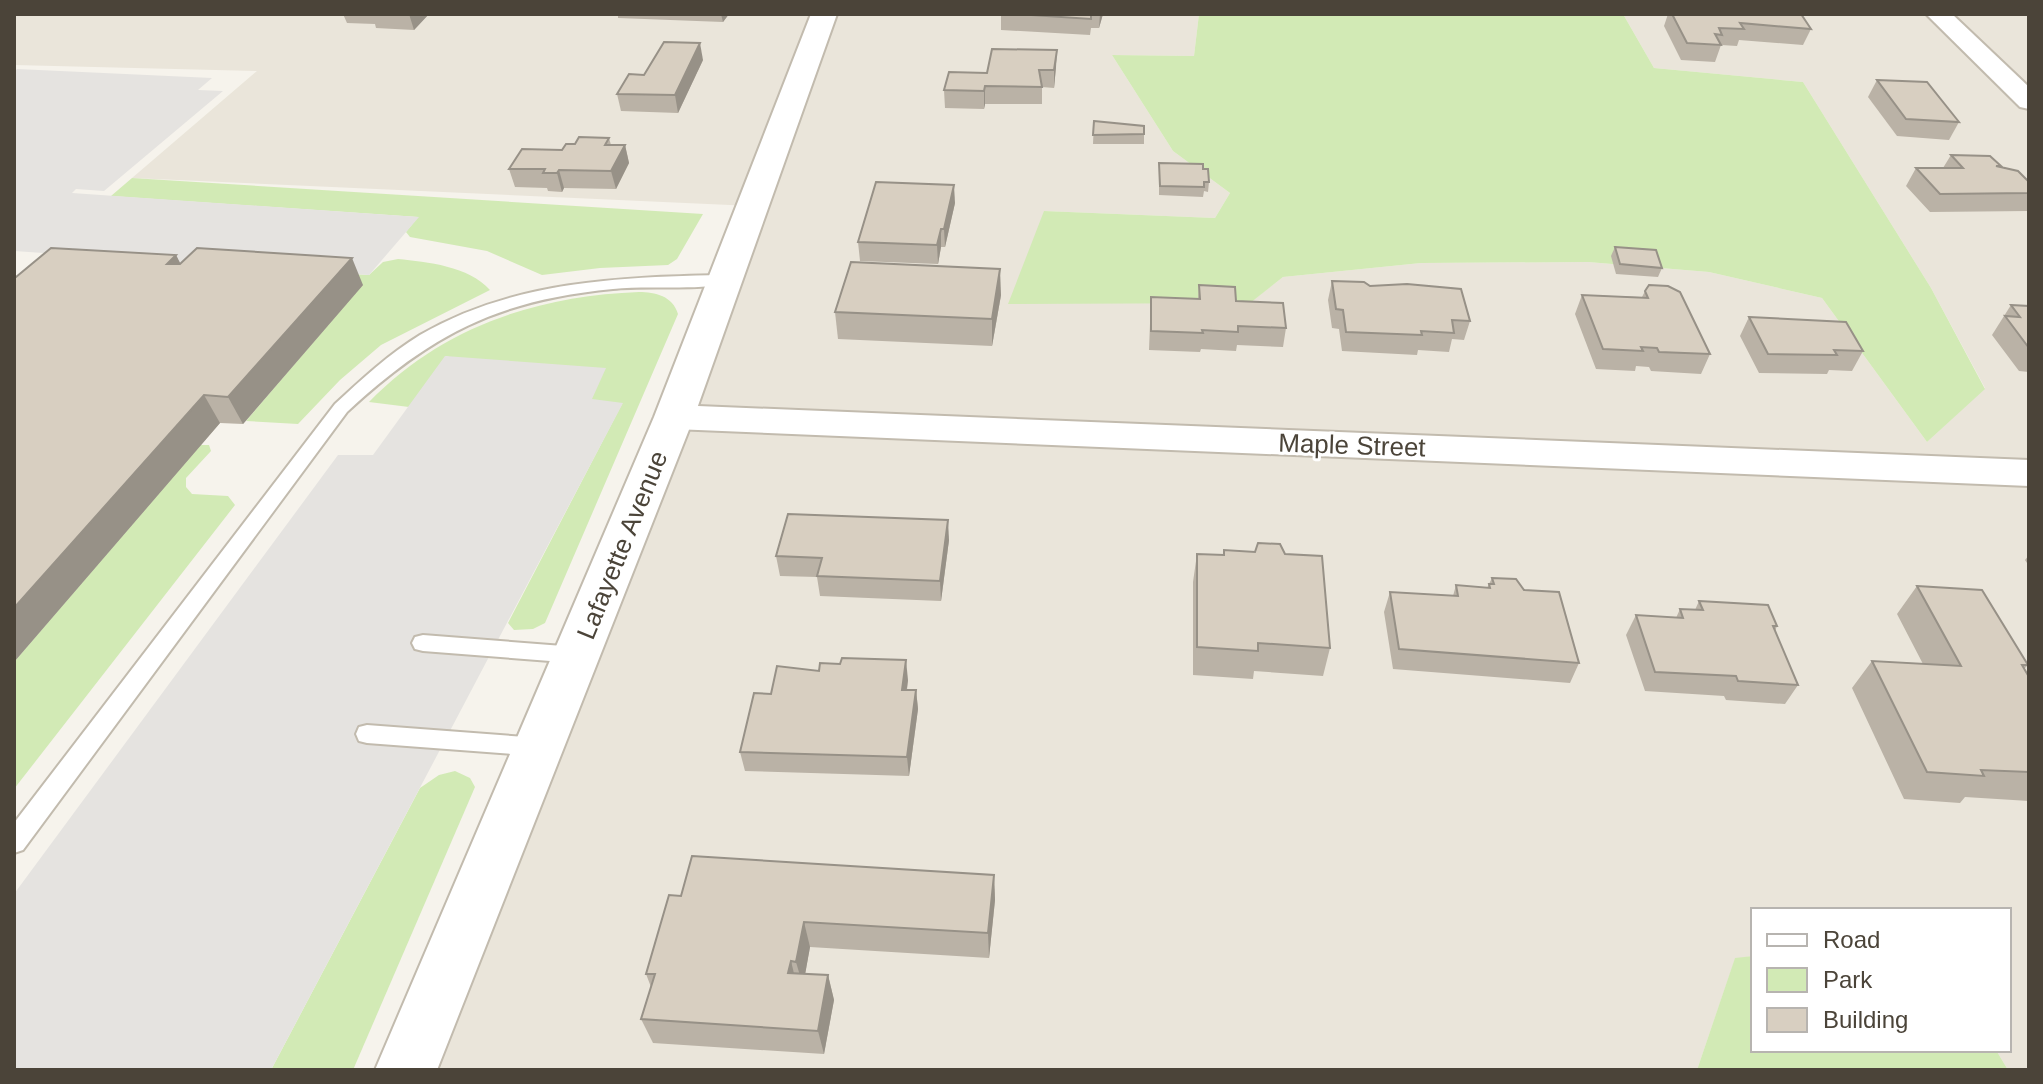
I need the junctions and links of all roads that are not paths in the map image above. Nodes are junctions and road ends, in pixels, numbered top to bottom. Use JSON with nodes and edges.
{"nodes":[{"id":1,"x":824,"y":14,"type":"edge"},
{"id":2,"x":1938,"y":14,"type":"edge"},
{"id":3,"x":2029,"y":101,"type":"edge"},
{"id":4,"x":723,"y":280,"type":"junction"},
{"id":5,"x":674,"y":417,"type":"junction"},
{"id":6,"x":2029,"y":473,"type":"edge"},
{"id":7,"x":423,"y":643,"type":"dead end"},
{"id":8,"x":576,"y":655,"type":"junction"},
{"id":9,"x":367,"y":734,"type":"dead end"},
{"id":10,"x":539,"y":747,"type":"junction"},
{"id":11,"x":14,"y":842,"type":"edge"},
{"id":12,"x":406,"y":1070,"type":"edge"}],
"edges":[{"from":1,"to":4,"type":"street","name":"Lafayette Avenue"},
{"from":2,"to":3,"type":"street"},
{"from":4,"to":5,"type":"street","name":"Lafayette Avenue"},
{"from":4,"to":11,"type":"lane"},
{"from":5,"to":6,"type":"street","name":"Maple Street"},
{"from":5,"to":8,"type":"street","name":"Lafayette Avenue"},
{"from":7,"to":8,"type":"lane"},
{"from":8,"to":10,"type":"street","name":"Lafayette Avenue"},
{"from":9,"to":10,"type":"lane"},
{"from":10,"to":12,"type":"street","name":"Lafayette Avenue"}]}
